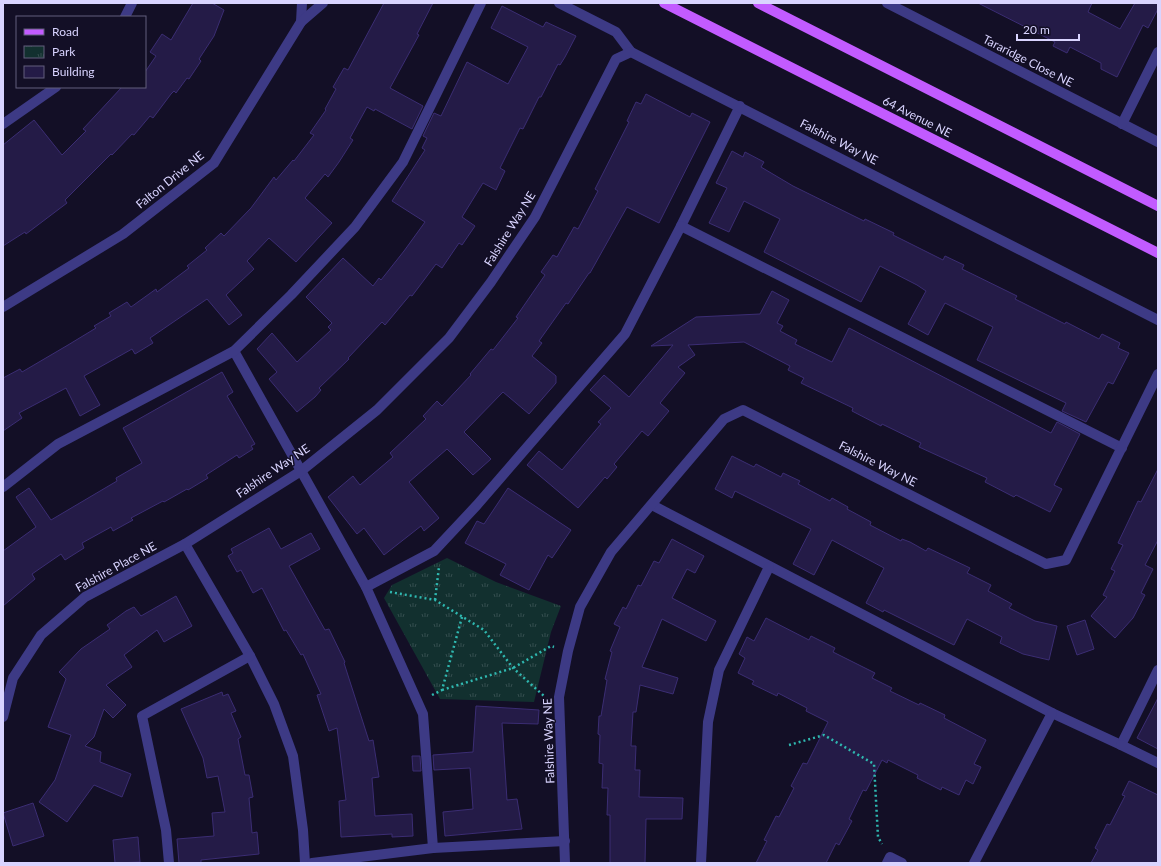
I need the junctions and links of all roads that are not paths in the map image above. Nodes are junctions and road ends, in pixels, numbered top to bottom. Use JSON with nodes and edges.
{"nodes":[{"id":1,"x":132,"y":3,"type":"edge"},
{"id":2,"x":302,"y":3,"type":"edge"},
{"id":3,"x":323,"y":3,"type":"edge"},
{"id":4,"x":481,"y":3,"type":"edge"},
{"id":5,"x":559,"y":3,"type":"edge"},
{"id":6,"x":664,"y":3,"type":"edge"},
{"id":7,"x":758,"y":3,"type":"edge"},
{"id":8,"x":887,"y":3,"type":"edge"},
{"id":9,"x":126,"y":16,"type":"edge"},
{"id":10,"x":301,"y":22,"type":"junction"},
{"id":11,"x":631,"y":52,"type":"junction"},
{"id":12,"x":1158,"y":52,"type":"edge"},
{"id":13,"x":55,"y":88,"type":"edge"},
{"id":14,"x":740,"y":106,"type":"junction"},
{"id":15,"x":3,"y":124,"type":"edge"},
{"id":16,"x":1122,"y":124,"type":"junction"},
{"id":17,"x":1158,"y":142,"type":"edge"},
{"id":18,"x":1158,"y":206,"type":"edge"},
{"id":19,"x":681,"y":226,"type":"junction"},
{"id":20,"x":1158,"y":253,"type":"edge"},
{"id":21,"x":4,"y":306,"type":"edge"},
{"id":22,"x":1158,"y":320,"type":"edge"},
{"id":23,"x":234,"y":350,"type":"junction"},
{"id":24,"x":1158,"y":374,"type":"edge"},
{"id":25,"x":1122,"y":448,"type":"junction"},
{"id":26,"x":301,"y":471,"type":"junction"},
{"id":27,"x":3,"y":487,"type":"edge"},
{"id":28,"x":652,"y":505,"type":"junction"},
{"id":29,"x":185,"y":544,"type":"junction"},
{"id":30,"x":769,"y":567,"type":"junction"},
{"id":31,"x":366,"y":587,"type":"junction"},
{"id":32,"x":250,"y":656,"type":"junction"},
{"id":33,"x":1158,"y":670,"type":"edge"},
{"id":34,"x":1052,"y":713,"type":"junction"},
{"id":35,"x":3,"y":717,"type":"edge"},
{"id":36,"x":1121,"y":744,"type":"junction"},
{"id":37,"x":1158,"y":763,"type":"edge"},
{"id":38,"x":565,"y":841,"type":"junction"},
{"id":39,"x":433,"y":848,"type":"junction"},
{"id":40,"x":889,"y":860,"type":"edge"},
{"id":41,"x":169,"y":863,"type":"edge"},
{"id":42,"x":305,"y":863,"type":"edge"},
{"id":43,"x":312,"y":863,"type":"edge"},
{"id":44,"x":566,"y":863,"type":"edge"},
{"id":45,"x":701,"y":863,"type":"edge"},
{"id":46,"x":902,"y":863,"type":"edge"},
{"id":47,"x":974,"y":863,"type":"edge"}],
"edges":[{"from":1,"to":9,"type":"street"},
{"from":2,"to":10,"type":"street","name":"Falton Drive NE"},
{"from":3,"to":10,"type":"street","name":"Falton Drive NE"},
{"from":4,"to":23,"type":"street"},
{"from":5,"to":11,"type":"street"},
{"from":6,"to":20,"type":"main road","name":"64 Avenue NE"},
{"from":7,"to":18,"type":"main road"},
{"from":8,"to":16,"type":"street","name":"Tararidge Close NE"},
{"from":10,"to":21,"type":"street","name":"Falton Drive NE"},
{"from":11,"to":14,"type":"street","name":"Falshire Way NE"},
{"from":11,"to":26,"type":"street","name":"Falshire Way NE"},
{"from":12,"to":16,"type":"street"},
{"from":13,"to":15,"type":"street"},
{"from":14,"to":19,"type":"street"},
{"from":14,"to":22,"type":"street","name":"Falshire Way NE"},
{"from":16,"to":17,"type":"street","name":"Tararidge Close NE"},
{"from":19,"to":25,"type":"street"},
{"from":19,"to":31,"type":"street"},
{"from":23,"to":26,"type":"street"},
{"from":23,"to":27,"type":"street"},
{"from":24,"to":25,"type":"street","name":"Falshire Way NE"},
{"from":25,"to":28,"type":"street","name":"Falshire Way NE"},
{"from":26,"to":29,"type":"street","name":"Falshire Way NE"},
{"from":26,"to":31,"type":"street"},
{"from":28,"to":30,"type":"street"},
{"from":28,"to":38,"type":"street","name":"Falshire Way NE"},
{"from":29,"to":32,"type":"street"},
{"from":29,"to":35,"type":"street","name":"Falshire Place NE"},
{"from":30,"to":34,"type":"street"},
{"from":30,"to":45,"type":"street"},
{"from":31,"to":39,"type":"street"},
{"from":32,"to":41,"type":"street"},
{"from":32,"to":42,"type":"street"},
{"from":33,"to":36,"type":"street"},
{"from":34,"to":36,"type":"street"},
{"from":34,"to":47,"type":"street"},
{"from":36,"to":37,"type":"street"},
{"from":38,"to":39,"type":"street"},
{"from":38,"to":44,"type":"street","name":"Falshire Way NE"},
{"from":39,"to":43,"type":"street"},
{"from":40,"to":46,"type":"street"}]}
